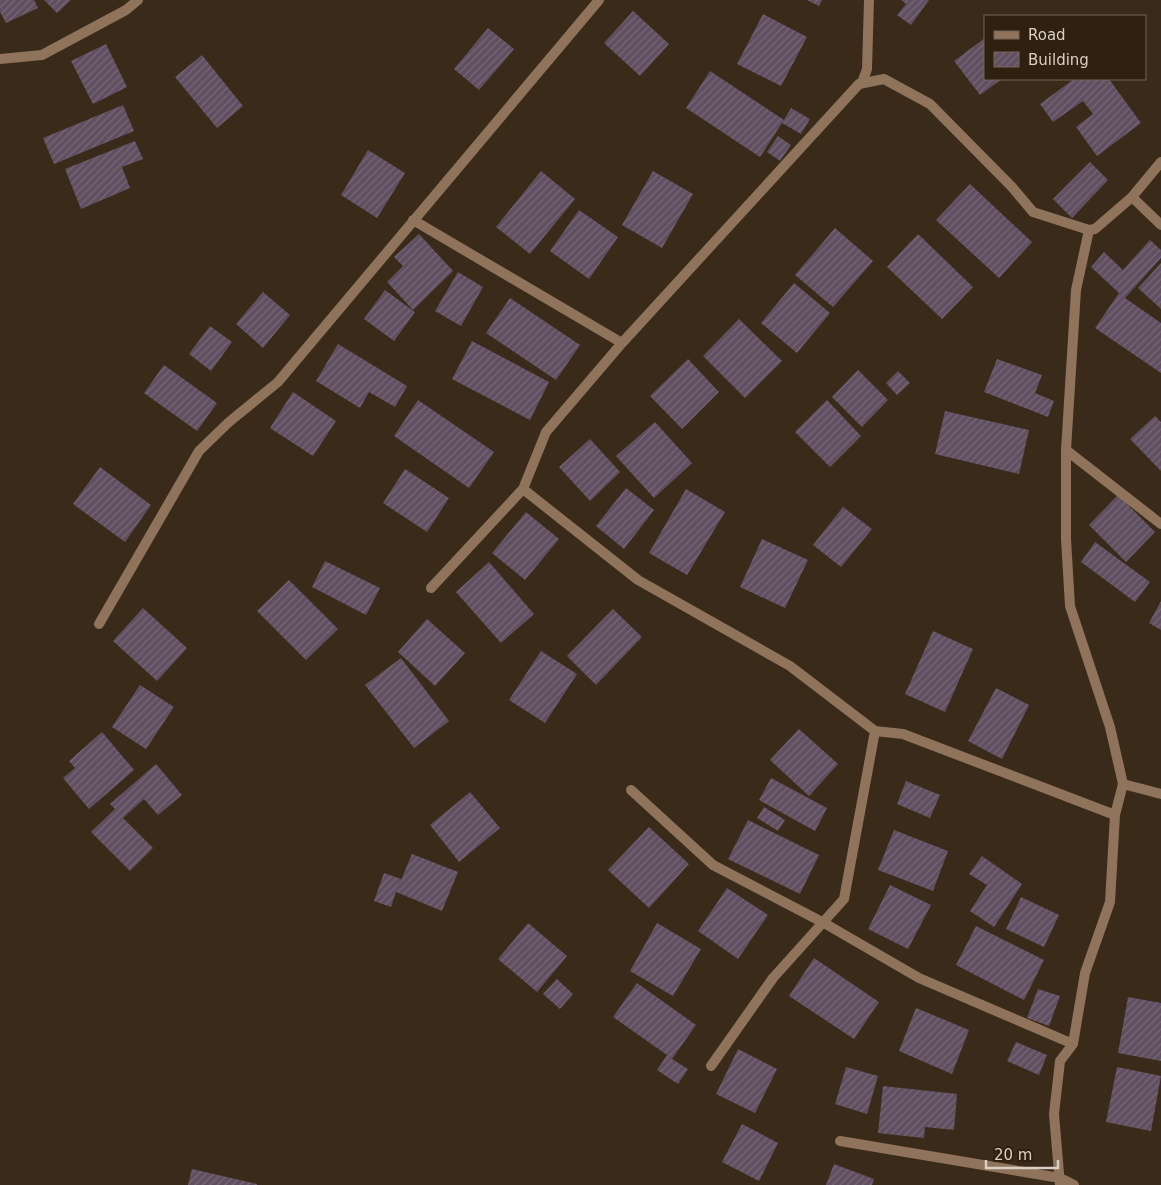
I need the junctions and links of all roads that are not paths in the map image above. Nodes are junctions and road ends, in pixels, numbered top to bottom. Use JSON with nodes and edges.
{"nodes":[{"id":1,"x":138,"y":0,"type":"edge"},
{"id":2,"x":599,"y":0,"type":"edge"},
{"id":3,"x":869,"y":0,"type":"edge"},
{"id":4,"x":0,"y":59,"type":"edge"},
{"id":5,"x":862,"y":84,"type":"junction"},
{"id":6,"x":1161,"y":162,"type":"edge"},
{"id":7,"x":1132,"y":197,"type":"junction"},
{"id":8,"x":413,"y":220,"type":"junction"},
{"id":9,"x":1161,"y":225,"type":"edge"},
{"id":10,"x":1089,"y":230,"type":"junction"},
{"id":11,"x":622,"y":343,"type":"junction"},
{"id":12,"x":1066,"y":450,"type":"junction"},
{"id":13,"x":524,"y":490,"type":"junction"},
{"id":14,"x":1161,"y":524,"type":"edge"},
{"id":15,"x":431,"y":588,"type":"dead end"},
{"id":16,"x":99,"y":624,"type":"dead end"},
{"id":17,"x":875,"y":731,"type":"junction"},
{"id":18,"x":1123,"y":784,"type":"junction"},
{"id":19,"x":631,"y":790,"type":"dead end"},
{"id":20,"x":1161,"y":794,"type":"edge"},
{"id":21,"x":1115,"y":815,"type":"junction"},
{"id":22,"x":824,"y":923,"type":"junction"},
{"id":23,"x":1073,"y":1044,"type":"junction"},
{"id":24,"x":711,"y":1066,"type":"dead end"},
{"id":25,"x":840,"y":1141,"type":"dead end"},
{"id":26,"x":1060,"y":1182,"type":"edge"},
{"id":27,"x":1074,"y":1185,"type":"edge"}],
"edges":[{"from":1,"to":4,"type":"street"},
{"from":2,"to":8,"type":"street"},
{"from":3,"to":5,"type":"street"},
{"from":5,"to":10,"type":"street"},
{"from":5,"to":11,"type":"street"},
{"from":6,"to":7,"type":"street"},
{"from":7,"to":9,"type":"street"},
{"from":7,"to":10,"type":"street"},
{"from":8,"to":11,"type":"street"},
{"from":8,"to":16,"type":"street"},
{"from":10,"to":12,"type":"street"},
{"from":11,"to":13,"type":"street"},
{"from":12,"to":14,"type":"street"},
{"from":12,"to":18,"type":"street"},
{"from":13,"to":15,"type":"street"},
{"from":13,"to":17,"type":"street"},
{"from":17,"to":21,"type":"street"},
{"from":17,"to":22,"type":"street"},
{"from":18,"to":20,"type":"street"},
{"from":18,"to":21,"type":"street"},
{"from":19,"to":22,"type":"street"},
{"from":21,"to":23,"type":"street"},
{"from":22,"to":23,"type":"street"},
{"from":22,"to":24,"type":"street"},
{"from":23,"to":26,"type":"street"},
{"from":25,"to":26,"type":"street"},
{"from":26,"to":27,"type":"street"}]}
